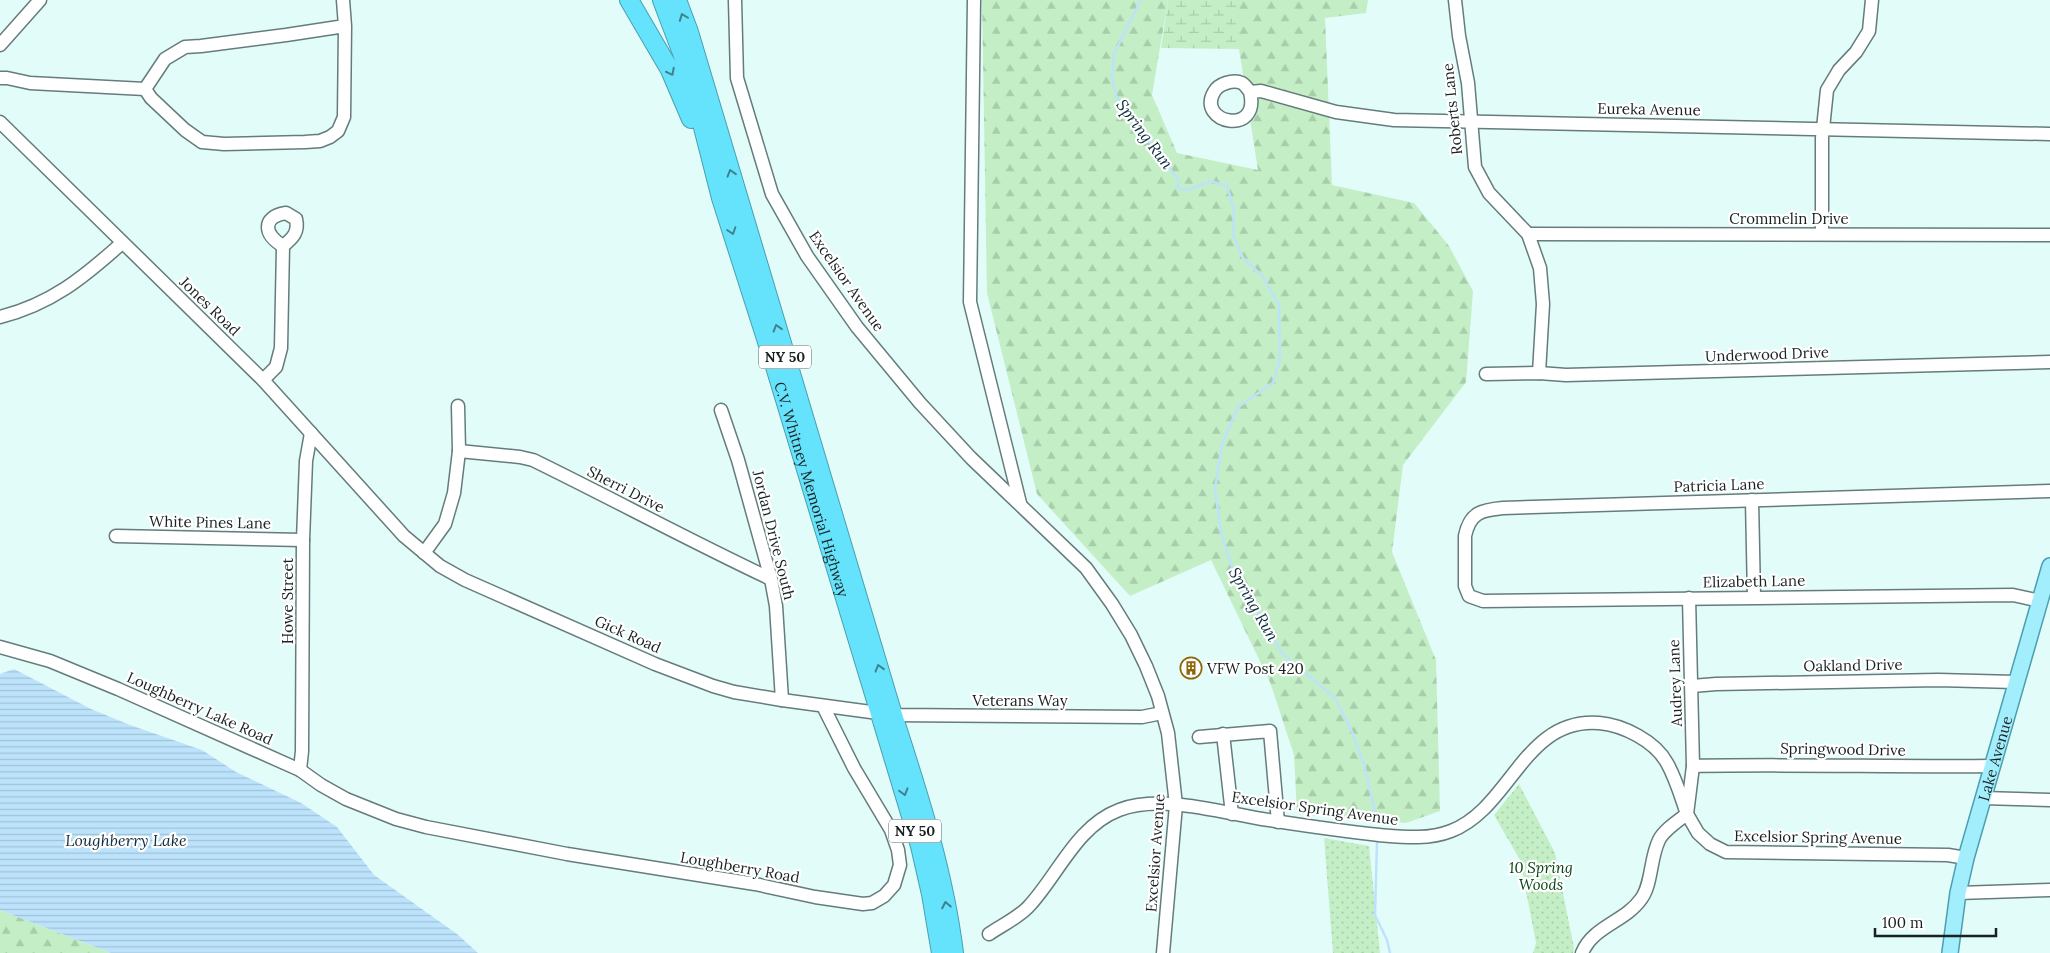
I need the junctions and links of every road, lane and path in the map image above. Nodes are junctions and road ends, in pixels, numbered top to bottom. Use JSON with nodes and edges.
{"nodes":[{"id":1,"x":40,"y":0,"type":"edge"},
{"id":2,"x":343,"y":0,"type":"edge"},
{"id":3,"x":629,"y":0,"type":"edge"},
{"id":4,"x":662,"y":0,"type":"edge"},
{"id":5,"x":677,"y":0,"type":"edge"},
{"id":6,"x":735,"y":0,"type":"edge"},
{"id":7,"x":974,"y":0,"type":"edge"},
{"id":8,"x":1455,"y":0,"type":"edge"},
{"id":9,"x":1872,"y":0,"type":"edge"},
{"id":10,"x":345,"y":26,"type":"junction"},
{"id":11,"x":0,"y":44,"type":"edge"},
{"id":12,"x":0,"y":78,"type":"edge"},
{"id":13,"x":145,"y":89,"type":"junction"},
{"id":14,"x":1256,"y":91,"type":"dead end"},
{"id":15,"x":0,"y":122,"type":"edge"},
{"id":16,"x":1472,"y":122,"type":"junction"},
{"id":17,"x":1824,"y":128,"type":"junction"},
{"id":18,"x":2050,"y":134,"type":"edge"},
{"id":19,"x":721,"y":198,"type":"junction"},
{"id":20,"x":1528,"y":234,"type":"junction"},
{"id":21,"x":1822,"y":234,"type":"junction"},
{"id":22,"x":2050,"y":235,"type":"edge"},
{"id":23,"x":122,"y":244,"type":"junction"},
{"id":24,"x":284,"y":246,"type":"dead end"},
{"id":25,"x":0,"y":317,"type":"edge"},
{"id":26,"x":2050,"y":362,"type":"edge"},
{"id":27,"x":1539,"y":373,"type":"junction"},
{"id":28,"x":1486,"y":374,"type":"dead end"},
{"id":29,"x":263,"y":380,"type":"junction"},
{"id":30,"x":458,"y":406,"type":"dead end"},
{"id":31,"x":721,"y":410,"type":"dead end"},
{"id":32,"x":311,"y":433,"type":"junction"},
{"id":33,"x":459,"y":451,"type":"junction"},
{"id":34,"x":2050,"y":490,"type":"edge"},
{"id":35,"x":1752,"y":500,"type":"junction"},
{"id":36,"x":1020,"y":503,"type":"junction"},
{"id":37,"x":390,"y":521,"type":"joint"},
{"id":38,"x":116,"y":536,"type":"dead end"},
{"id":39,"x":303,"y":540,"type":"junction"},
{"id":40,"x":424,"y":554,"type":"junction"},
{"id":41,"x":2049,"y":572,"type":"edge"},
{"id":42,"x":771,"y":579,"type":"junction"},
{"id":43,"x":1469,"y":596,"type":"joint"},
{"id":44,"x":1754,"y":597,"type":"junction"},
{"id":45,"x":1688,"y":598,"type":"junction"},
{"id":46,"x":2040,"y":601,"type":"junction"},
{"id":47,"x":0,"y":647,"type":"edge"},
{"id":48,"x":2016,"y":682,"type":"junction"},
{"id":49,"x":1692,"y":686,"type":"junction"},
{"id":50,"x":782,"y":700,"type":"junction"},
{"id":51,"x":823,"y":706,"type":"junction"},
{"id":52,"x":1162,"y":713,"type":"junction"},
{"id":53,"x":886,"y":714,"type":"junction"},
{"id":54,"x":1223,"y":734,"type":"junction"},
{"id":55,"x":1199,"y":736,"type":"dead end"},
{"id":56,"x":1693,"y":766,"type":"junction"},
{"id":57,"x":1992,"y":766,"type":"junction"},
{"id":58,"x":300,"y":770,"type":"junction"},
{"id":59,"x":1983,"y":798,"type":"junction"},
{"id":60,"x":2050,"y":800,"type":"edge"},
{"id":61,"x":1176,"y":805,"type":"junction"},
{"id":62,"x":380,"y":814,"type":"joint"},
{"id":63,"x":1232,"y":814,"type":"junction"},
{"id":64,"x":1687,"y":814,"type":"junction"},
{"id":65,"x":1278,"y":822,"type":"junction"},
{"id":66,"x":1966,"y":858,"type":"junction"},
{"id":67,"x":2050,"y":890,"type":"edge"},
{"id":68,"x":1958,"y":893,"type":"junction"},
{"id":69,"x":989,"y":934,"type":"dead end"},
{"id":70,"x":941,"y":953,"type":"edge"},
{"id":71,"x":954,"y":953,"type":"edge"},
{"id":72,"x":1163,"y":953,"type":"edge"},
{"id":73,"x":1582,"y":953,"type":"edge"},
{"id":74,"x":1950,"y":953,"type":"edge"}],
"edges":[{"from":1,"to":11,"type":"street"},
{"from":2,"to":10,"type":"street"},
{"from":3,"to":19,"type":"highway","one_way":true},
{"from":4,"to":19,"type":"highway","name":"C.V. Whitney Memorial Highway","number":"NY 50"},
{"from":53,"to":5,"type":"highway","name":"C.V. Whitney Memorial Highway","number":"NY 50","one_way":true},
{"from":6,"to":36,"type":"street","name":"Excelsior Avenue"},
{"from":7,"to":36,"type":"street"},
{"from":8,"to":16,"type":"street","name":"Roberts Lane"},
{"from":9,"to":17,"type":"street"},
{"from":10,"to":13,"type":"street"},
{"from":10,"to":13,"type":"street"},
{"from":12,"to":13,"type":"street"},
{"from":14,"to":16,"type":"street","name":"Eureka Avenue"},
{"from":15,"to":23,"type":"street","name":"Jones Road"},
{"from":16,"to":17,"type":"street","name":"Eureka Avenue"},
{"from":16,"to":20,"type":"street","name":"Roberts Lane"},
{"from":17,"to":18,"type":"street","name":"Eureka Avenue"},
{"from":17,"to":21,"type":"street"},
{"from":19,"to":53,"type":"highway","name":"C.V. Whitney Memorial Highway","number":"NY 50","one_way":true},
{"from":20,"to":21,"type":"street","name":"Crommelin Drive"},
{"from":20,"to":27,"type":"street","name":"Roberts Lane"},
{"from":21,"to":22,"type":"street","name":"Crommelin Drive"},
{"from":23,"to":25,"type":"street"},
{"from":23,"to":29,"type":"street","name":"Jones Road"},
{"from":24,"to":29,"type":"street"},
{"from":26,"to":27,"type":"street","name":"Underwood Drive"},
{"from":27,"to":28,"type":"street","name":"Underwood Drive"},
{"from":29,"to":32,"type":"street","name":"Jones Road"},
{"from":30,"to":33,"type":"street"},
{"from":31,"to":42,"type":"street","name":"Jordan Drive South"},
{"from":32,"to":37,"type":"street","name":"Jones Road"},
{"from":32,"to":39,"type":"street","name":"Howe Street"},
{"from":33,"to":40,"type":"street"},
{"from":33,"to":42,"type":"street","name":"Sherri Drive"},
{"from":34,"to":35,"type":"street","name":"Patricia Lane"},
{"from":35,"to":43,"type":"street","name":"Patricia Lane"},
{"from":35,"to":44,"type":"street"},
{"from":36,"to":52,"type":"street","name":"Excelsior Avenue"},
{"from":37,"to":40,"type":"street","name":"Gick Road"},
{"from":38,"to":39,"type":"street","name":"White Pines Lane"},
{"from":39,"to":58,"type":"street","name":"Howe Street"},
{"from":40,"to":50,"type":"street","name":"Gick Road"},
{"from":41,"to":46,"type":"main road","name":"Lake Avenue"},
{"from":42,"to":50,"type":"street","name":"Jordan Drive South"},
{"from":43,"to":45,"type":"street","name":"Elizabeth Lane"},
{"from":44,"to":45,"type":"street","name":"Elizabeth Lane"},
{"from":44,"to":46,"type":"street","name":"Elizabeth Lane"},
{"from":45,"to":49,"type":"street","name":"Audrey Lane"},
{"from":46,"to":48,"type":"main road","name":"Lake Avenue"},
{"from":47,"to":58,"type":"street","name":"Loughberry Lake Road"},
{"from":48,"to":49,"type":"street","name":"Oakland Drive"},
{"from":48,"to":57,"type":"main road","name":"Lake Avenue"},
{"from":49,"to":56,"type":"street","name":"Audrey Lane"},
{"from":50,"to":51,"type":"street","name":"Gick Road"},
{"from":51,"to":53,"type":"street","name":"Gick Road"},
{"from":51,"to":62,"type":"street","name":"Loughberry Road"},
{"from":52,"to":53,"type":"street","name":"Veterans Way"},
{"from":52,"to":61,"type":"street","name":"Excelsior Avenue"},
{"from":53,"to":70,"type":"highway","name":"C.V. Whitney Memorial Highway","number":"NY 50","one_way":true},
{"from":71,"to":53,"type":"highway","name":"C.V. Whitney Memorial Highway","number":"NY 50","one_way":true},
{"from":54,"to":55,"type":"street"},
{"from":54,"to":63,"type":"street"},
{"from":54,"to":65,"type":"street"},
{"from":56,"to":57,"type":"street","name":"Springwood Drive"},
{"from":56,"to":64,"type":"street"},
{"from":57,"to":59,"type":"main road","name":"Lake Avenue"},
{"from":58,"to":62,"type":"street","name":"Loughberry Lake Road"},
{"from":59,"to":60,"type":"street"},
{"from":59,"to":66,"type":"main road","name":"Lake Avenue"},
{"from":61,"to":63,"type":"street","name":"Excelsior Spring Avenue"},
{"from":61,"to":69,"type":"street","name":"Excelsior Spring Avenue"},
{"from":61,"to":72,"type":"street","name":"Excelsior Avenue"},
{"from":63,"to":65,"type":"street","name":"Excelsior Spring Avenue"},
{"from":64,"to":65,"type":"street","name":"Excelsior Spring Avenue"},
{"from":64,"to":66,"type":"street","name":"Excelsior Spring Avenue"},
{"from":64,"to":73,"type":"street"},
{"from":66,"to":68,"type":"main road","name":"Lake Avenue"},
{"from":67,"to":68,"type":"street"},
{"from":68,"to":74,"type":"main road","name":"Lake Avenue"}]}
